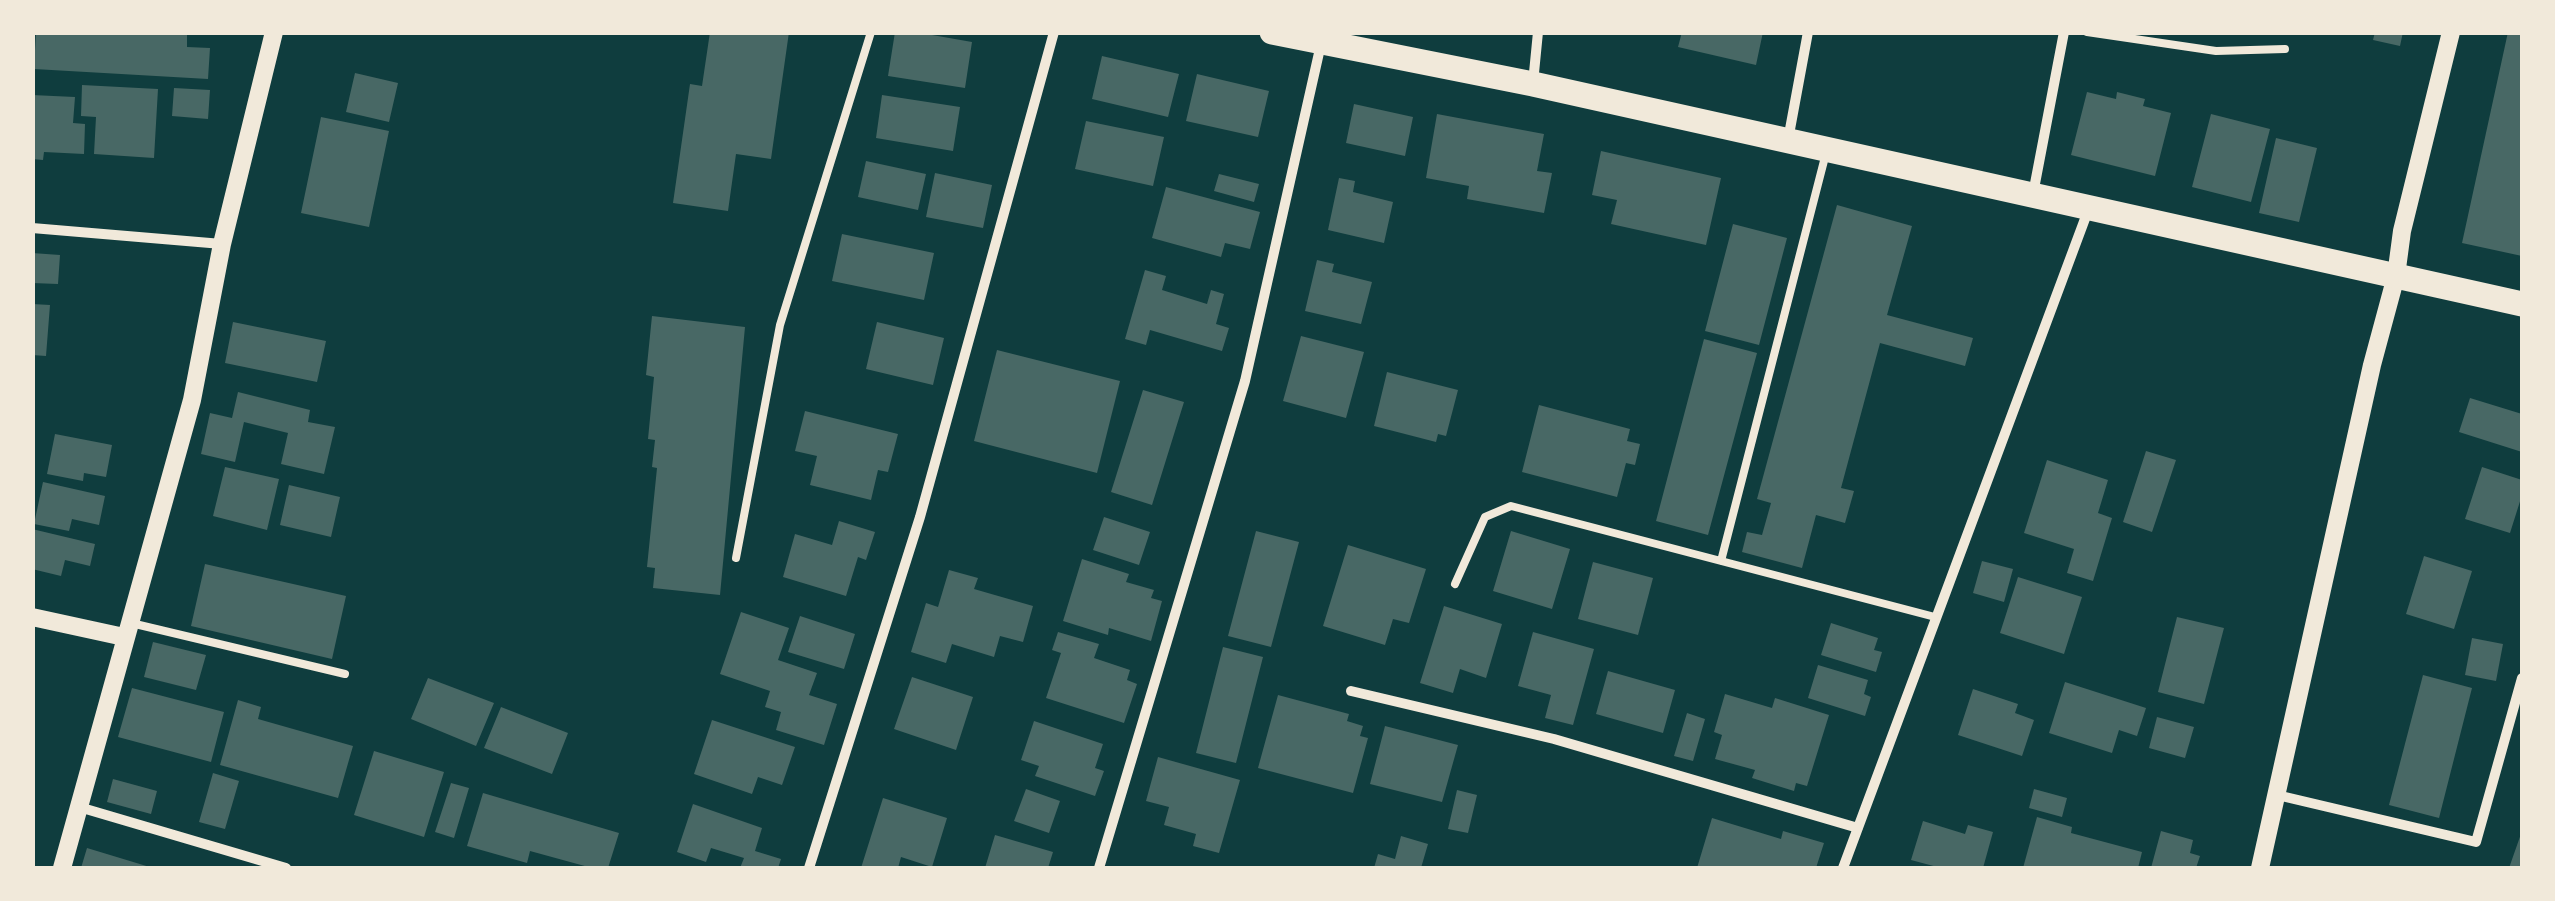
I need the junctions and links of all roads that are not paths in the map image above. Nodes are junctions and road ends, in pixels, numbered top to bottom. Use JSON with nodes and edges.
{"nodes":[{"id":1,"x":274,"y":32,"type":"edge"},
{"id":2,"x":871,"y":32,"type":"edge"},
{"id":3,"x":1054,"y":32,"type":"edge"},
{"id":4,"x":1538,"y":32,"type":"edge"},
{"id":5,"x":1808,"y":32,"type":"edge"},
{"id":6,"x":2064,"y":32,"type":"edge"},
{"id":7,"x":2086,"y":32,"type":"edge"},
{"id":8,"x":2451,"y":32,"type":"edge"},
{"id":9,"x":1276,"y":33,"type":"edge"},
{"id":10,"x":1322,"y":43,"type":"junction"},
{"id":11,"x":2285,"y":49,"type":"dead end"},
{"id":12,"x":1533,"y":84,"type":"junction"},
{"id":13,"x":1788,"y":140,"type":"junction"},
{"id":14,"x":1827,"y":149,"type":"junction"},
{"id":15,"x":2033,"y":195,"type":"junction"},
{"id":16,"x":2090,"y":207,"type":"junction"},
{"id":17,"x":32,"y":228,"type":"edge"},
{"id":18,"x":222,"y":244,"type":"junction"},
{"id":19,"x":2396,"y":276,"type":"junction"},
{"id":20,"x":2522,"y":304,"type":"edge"},
{"id":21,"x":736,"y":558,"type":"dead end"},
{"id":22,"x":1721,"y":560,"type":"junction"},
{"id":23,"x":1455,"y":584,"type":"dead end"},
{"id":24,"x":1934,"y":617,"type":"junction"},
{"id":25,"x":32,"y":618,"type":"edge"},
{"id":26,"x":126,"y":630,"type":"junction"},
{"id":27,"x":345,"y":674,"type":"dead end"},
{"id":28,"x":2522,"y":678,"type":"edge"},
{"id":29,"x":1351,"y":692,"type":"dead end"},
{"id":30,"x":2277,"y":795,"type":"junction"},
{"id":31,"x":79,"y":807,"type":"junction"},
{"id":32,"x":1858,"y":828,"type":"junction"},
{"id":33,"x":62,"y":868,"type":"edge"},
{"id":34,"x":286,"y":868,"type":"edge"},
{"id":35,"x":809,"y":868,"type":"edge"},
{"id":36,"x":1100,"y":868,"type":"edge"},
{"id":37,"x":1843,"y":868,"type":"edge"},
{"id":38,"x":2260,"y":868,"type":"edge"}],
"edges":[{"from":1,"to":18,"type":"street"},
{"from":2,"to":21,"type":"lane"},
{"from":3,"to":35,"type":"street"},
{"from":4,"to":12,"type":"street"},
{"from":5,"to":13,"type":"street"},
{"from":6,"to":15,"type":"street"},
{"from":7,"to":11,"type":"lane"},
{"from":8,"to":19,"type":"street"},
{"from":9,"to":10,"type":"main road"},
{"from":10,"to":12,"type":"main road"},
{"from":10,"to":36,"type":"street"},
{"from":12,"to":13,"type":"main road"},
{"from":13,"to":14,"type":"main road"},
{"from":14,"to":15,"type":"main road"},
{"from":14,"to":22,"type":"lane"},
{"from":15,"to":16,"type":"main road"},
{"from":16,"to":19,"type":"main road"},
{"from":16,"to":24,"type":"street"},
{"from":17,"to":18,"type":"street"},
{"from":18,"to":26,"type":"street"},
{"from":19,"to":20,"type":"main road"},
{"from":19,"to":30,"type":"street"},
{"from":22,"to":23,"type":"lane"},
{"from":22,"to":24,"type":"lane"},
{"from":24,"to":32,"type":"street"},
{"from":25,"to":26,"type":"street"},
{"from":26,"to":27,"type":"lane"},
{"from":26,"to":31,"type":"street"},
{"from":28,"to":30,"type":"street"},
{"from":29,"to":32,"type":"street"},
{"from":30,"to":38,"type":"street"},
{"from":31,"to":33,"type":"street"},
{"from":31,"to":34,"type":"street"},
{"from":32,"to":37,"type":"street"}]}
